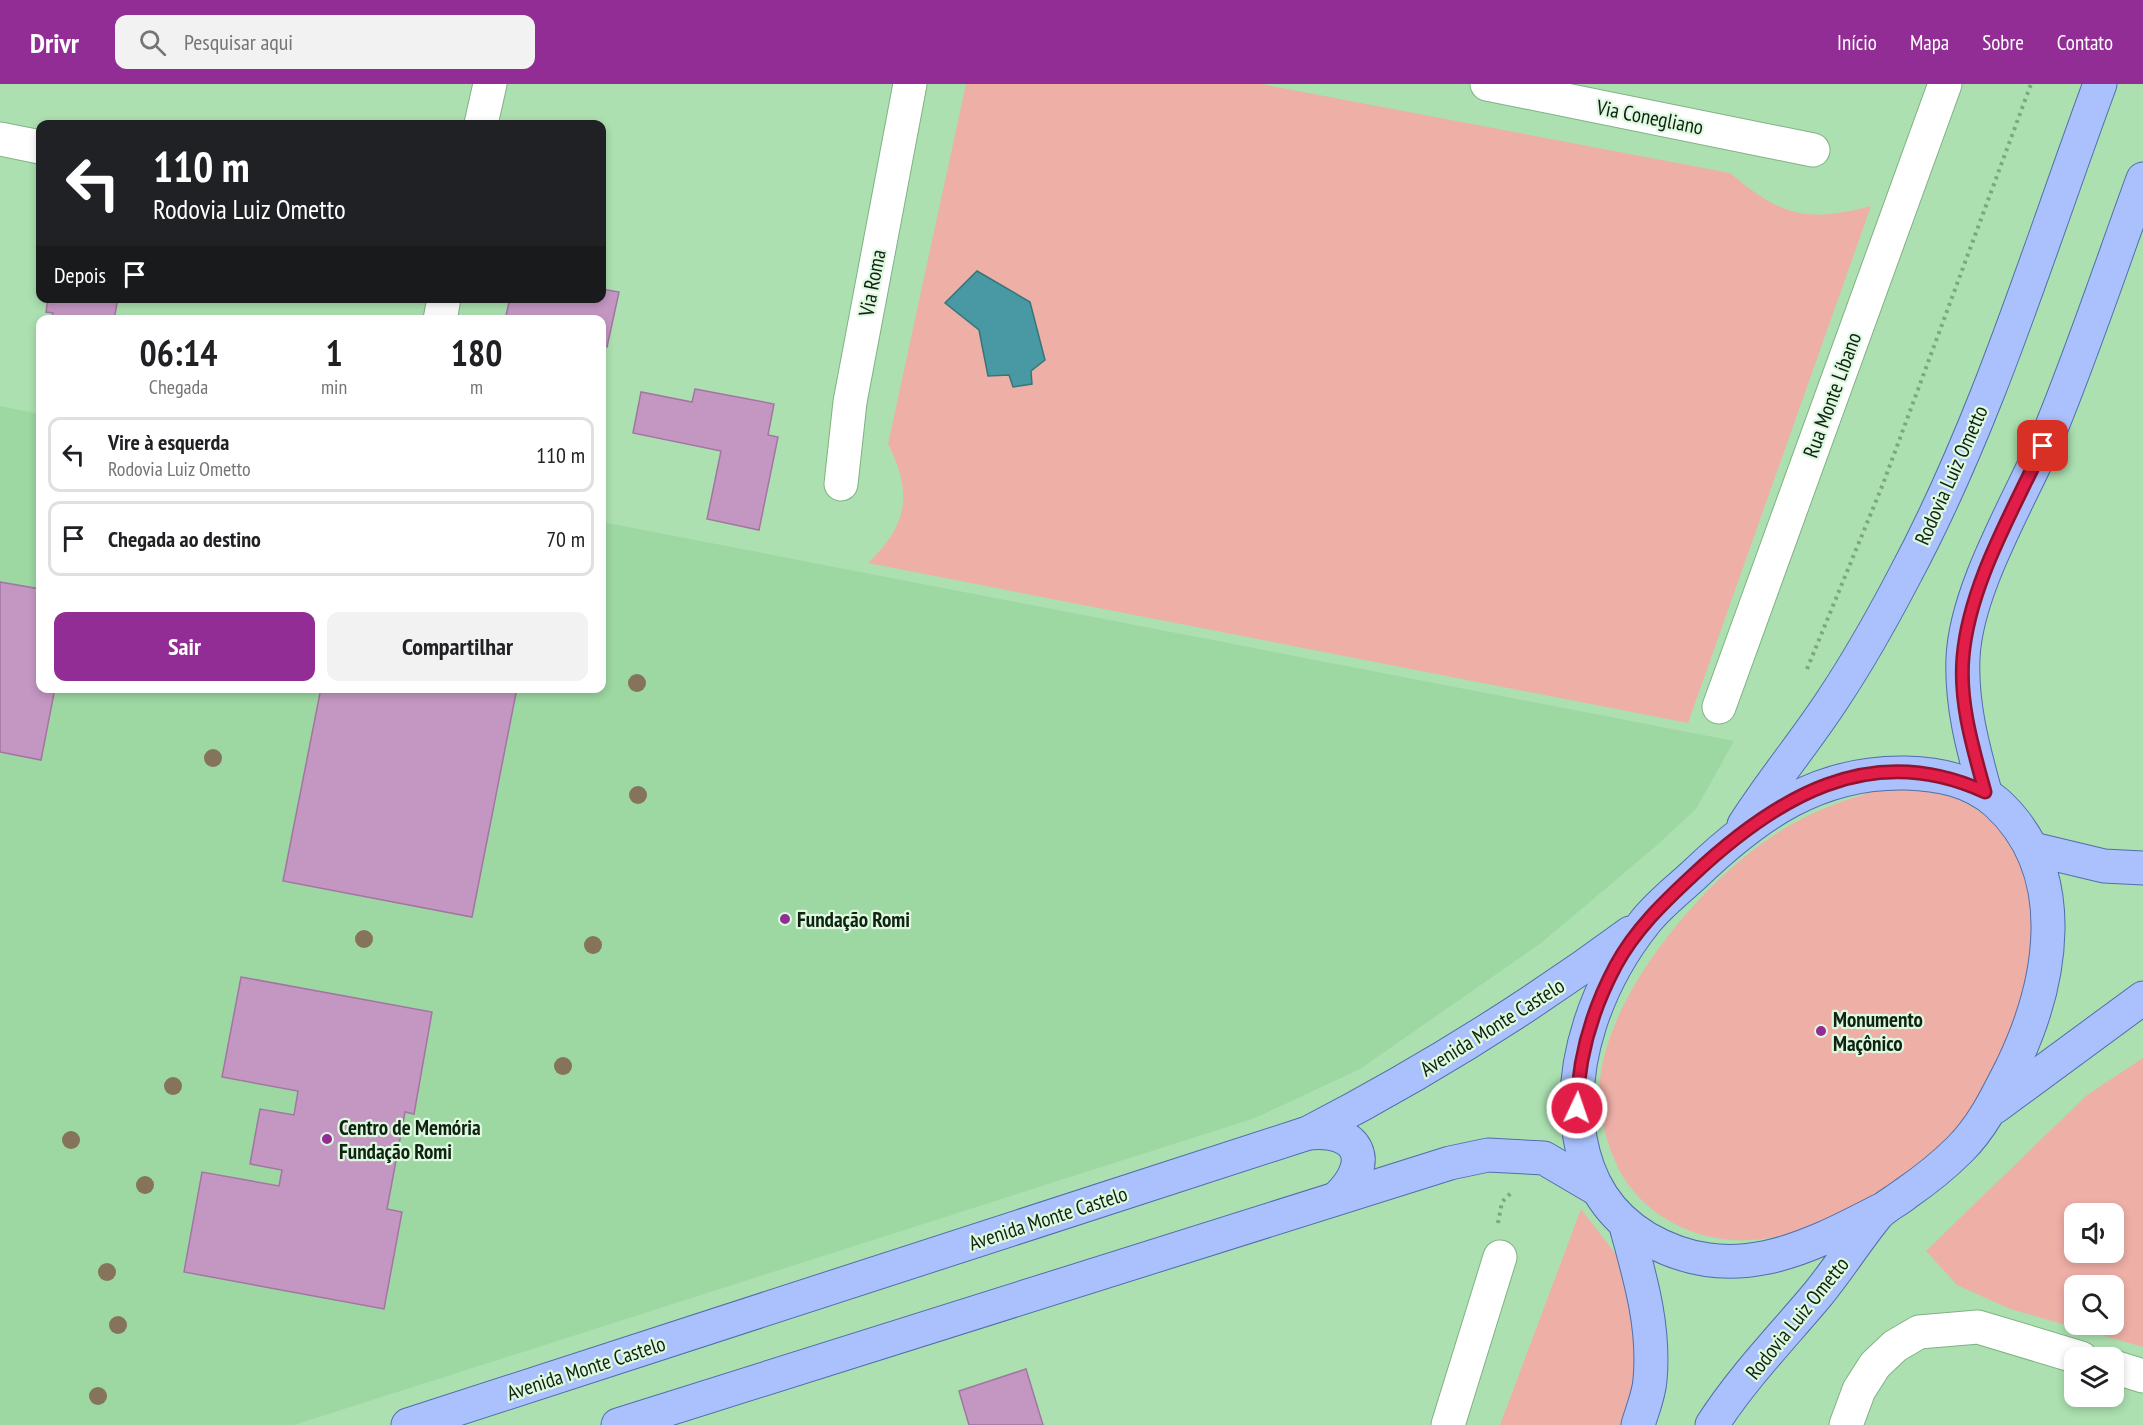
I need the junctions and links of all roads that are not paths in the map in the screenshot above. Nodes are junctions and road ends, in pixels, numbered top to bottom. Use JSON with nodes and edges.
{"nodes":[{"id":1,"x":490,"y":84,"type":"edge"},
{"id":2,"x":910,"y":84,"type":"edge"},
{"id":3,"x":1487,"y":84,"type":"edge"},
{"id":4,"x":1945,"y":84,"type":"edge"},
{"id":5,"x":2100,"y":84,"type":"edge"},
{"id":6,"x":482,"y":120,"type":"edge"},
{"id":7,"x":0,"y":139,"type":"edge"},
{"id":8,"x":36,"y":146,"type":"edge"},
{"id":9,"x":1813,"y":150,"type":"dead end"},
{"id":10,"x":2143,"y":179,"type":"edge"},
{"id":11,"x":841,"y":484,"type":"dead end"},
{"id":12,"x":1719,"y":707,"type":"dead end"},
{"id":13,"x":1985,"y":792,"type":"junction"},
{"id":14,"x":1738,"y":834,"type":"junction"},
{"id":15,"x":2033,"y":849,"type":"junction"},
{"id":16,"x":2143,"y":868,"type":"edge"},
{"id":17,"x":1646,"y":921,"type":"junction"},
{"id":18,"x":2143,"y":998,"type":"edge"},
{"id":19,"x":1992,"y":1109,"type":"junction"},
{"id":20,"x":1308,"y":1133,"type":"junction"},
{"id":21,"x":1595,"y":1188,"type":"junction"},
{"id":22,"x":1338,"y":1197,"type":"junction"},
{"id":23,"x":1881,"y":1210,"type":"junction"},
{"id":24,"x":1626,"y":1226,"type":"junction"},
{"id":25,"x":1500,"y":1257,"type":"road end"},
{"id":26,"x":2064,"y":1353,"type":"edge"},
{"id":27,"x":2124,"y":1370,"type":"edge"},
{"id":28,"x":2143,"y":1376,"type":"edge"},
{"id":29,"x":408,"y":1425,"type":"edge"},
{"id":30,"x":618,"y":1425,"type":"edge"},
{"id":31,"x":1448,"y":1425,"type":"edge"},
{"id":32,"x":1638,"y":1425,"type":"edge"},
{"id":33,"x":1712,"y":1425,"type":"edge"},
{"id":34,"x":1846,"y":1425,"type":"edge"}],
"edges":[{"from":1,"to":6,"type":"street"},
{"from":2,"to":11,"type":"street","name":"Via Roma"},
{"from":3,"to":9,"type":"street","name":"Via Conegliano"},
{"from":4,"to":12,"type":"street","name":"Rua Monte Líbano"},
{"from":5,"to":14,"type":"main road","name":"Rodovia Luiz Ometto"},
{"from":7,"to":8,"type":"street"},
{"from":10,"to":13,"type":"main road"},
{"from":13,"to":14,"type":"main road"},
{"from":13,"to":15,"type":"main road"},
{"from":14,"to":17,"type":"main road"},
{"from":15,"to":16,"type":"main road"},
{"from":15,"to":19,"type":"main road"},
{"from":17,"to":20,"type":"main road","name":"Avenida Monte Castelo"},
{"from":17,"to":21,"type":"main road"},
{"from":18,"to":19,"type":"main road"},
{"from":19,"to":23,"type":"main road"},
{"from":20,"to":22,"type":"main road"},
{"from":20,"to":29,"type":"main road","name":"Avenida Monte Castelo"},
{"from":21,"to":22,"type":"main road"},
{"from":21,"to":24,"type":"main road"},
{"from":22,"to":30,"type":"main road"},
{"from":23,"to":24,"type":"main road"},
{"from":23,"to":33,"type":"main road","name":"Rodovia Luiz Ometto"},
{"from":24,"to":32,"type":"main road"},
{"from":25,"to":31,"type":"street"},
{"from":26,"to":34,"type":"street"},
{"from":27,"to":28,"type":"street"}]}
